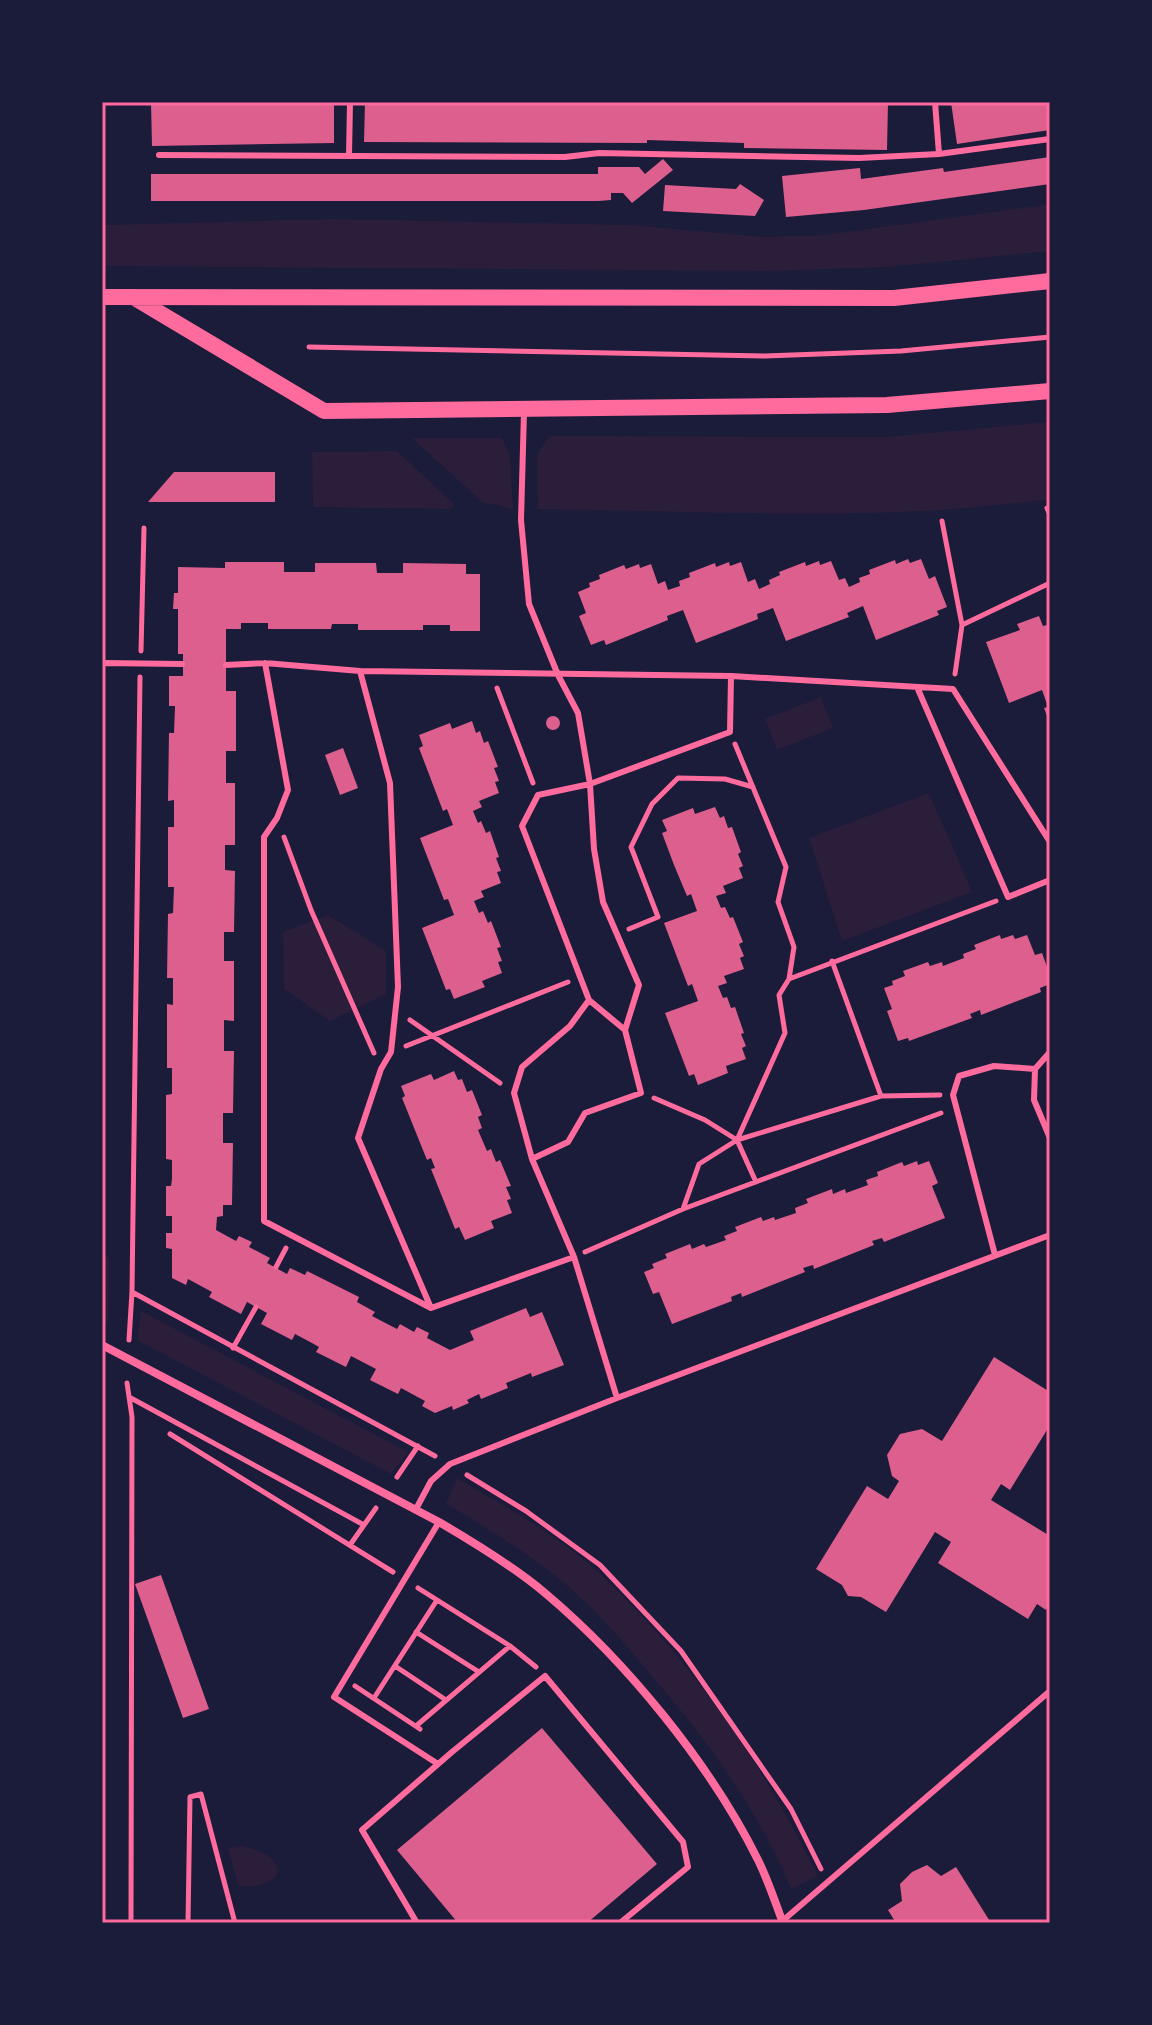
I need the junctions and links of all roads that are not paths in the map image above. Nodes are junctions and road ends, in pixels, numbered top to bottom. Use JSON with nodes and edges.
{"nodes":[{"id":1,"x":350,"y":102,"type":"edge"},
{"id":2,"x":935,"y":102,"type":"edge"},
{"id":3,"x":1050,"y":139,"type":"edge"},
{"id":4,"x":939,"y":154,"type":"junction"},
{"id":5,"x":159,"y":155,"type":"dead end"},
{"id":6,"x":349,"y":156,"type":"junction"},
{"id":7,"x":1050,"y":281,"type":"edge"},
{"id":8,"x":102,"y":297,"type":"edge"},
{"id":9,"x":133,"y":297,"type":"junction"},
{"id":10,"x":1050,"y":391,"type":"edge"},
{"id":11,"x":524,"y":409,"type":"junction"},
{"id":12,"x":265,"y":663,"type":"junction"},
{"id":13,"x":182,"y":664,"type":"dead end"},
{"id":14,"x":226,"y":665,"type":"dead end"},
{"id":15,"x":360,"y":671,"type":"junction"},
{"id":16,"x":558,"y":675,"type":"junction"},
{"id":17,"x":731,"y":676,"type":"junction"},
{"id":18,"x":102,"y":679,"type":"edge"},
{"id":19,"x":917,"y":687,"type":"junction"},
{"id":20,"x":590,"y":784,"type":"junction"},
{"id":21,"x":1050,"y":842,"type":"edge"},
{"id":22,"x":1050,"y":880,"type":"edge"},
{"id":23,"x":589,"y":1000,"type":"junction"},
{"id":24,"x":625,"y":1030,"type":"junction"},
{"id":25,"x":1050,"y":1052,"type":"edge"},
{"id":26,"x":1035,"y":1069,"type":"junction"},
{"id":27,"x":1050,"y":1138,"type":"edge"},
{"id":28,"x":532,"y":1159,"type":"junction"},
{"id":29,"x":1050,"y":1235,"type":"edge"},
{"id":30,"x":995,"y":1255,"type":"junction"},
{"id":31,"x":574,"y":1257,"type":"junction"},
{"id":32,"x":431,"y":1308,"type":"junction"},
{"id":33,"x":102,"y":1345,"type":"edge"},
{"id":34,"x":617,"y":1398,"type":"junction"},
{"id":35,"x":416,"y":1509,"type":"junction"},
{"id":36,"x":439,"y":1522,"type":"junction"},
{"id":37,"x":1050,"y":1691,"type":"edge"},
{"id":38,"x":438,"y":1764,"type":"junction"},
{"id":39,"x":782,"y":1922,"type":"edge"},
{"id":40,"x":417,"y":1923,"type":"edge"},
{"id":41,"x":620,"y":1923,"type":"edge"}],
"edges":[{"from":1,"to":6,"type":"lane"},
{"from":2,"to":4,"type":"lane"},
{"from":3,"to":4,"type":"lane"},
{"from":4,"to":6,"type":"lane"},
{"from":5,"to":6,"type":"lane"},
{"from":7,"to":9,"type":"main road"},
{"from":8,"to":9,"type":"main road"},
{"from":9,"to":11,"type":"main road"},
{"from":10,"to":11,"type":"main road"},
{"from":11,"to":16,"type":"lane"},
{"from":12,"to":14,"type":"lane"},
{"from":12,"to":15,"type":"lane"},
{"from":12,"to":32,"type":"lane"},
{"from":13,"to":18,"type":"lane"},
{"from":15,"to":16,"type":"lane"},
{"from":15,"to":32,"type":"lane"},
{"from":16,"to":17,"type":"lane"},
{"from":16,"to":20,"type":"lane"},
{"from":17,"to":19,"type":"lane"},
{"from":17,"to":20,"type":"lane"},
{"from":19,"to":21,"type":"lane"},
{"from":19,"to":22,"type":"lane"},
{"from":20,"to":23,"type":"lane"},
{"from":20,"to":24,"type":"lane"},
{"from":23,"to":24,"type":"lane"},
{"from":23,"to":28,"type":"lane"},
{"from":24,"to":28,"type":"lane"},
{"from":25,"to":26,"type":"lane"},
{"from":26,"to":27,"type":"lane"},
{"from":26,"to":30,"type":"lane"},
{"from":28,"to":31,"type":"lane"},
{"from":29,"to":30,"type":"lane"},
{"from":30,"to":34,"type":"lane"},
{"from":31,"to":32,"type":"lane"},
{"from":31,"to":34,"type":"lane"},
{"from":33,"to":35,"type":"street"},
{"from":34,"to":35,"type":"lane"},
{"from":35,"to":36,"type":"street"},
{"from":36,"to":38,"type":"lane"},
{"from":36,"to":39,"type":"street"},
{"from":37,"to":39,"type":"lane"},
{"from":38,"to":40,"type":"lane"},
{"from":38,"to":41,"type":"lane"}]}
